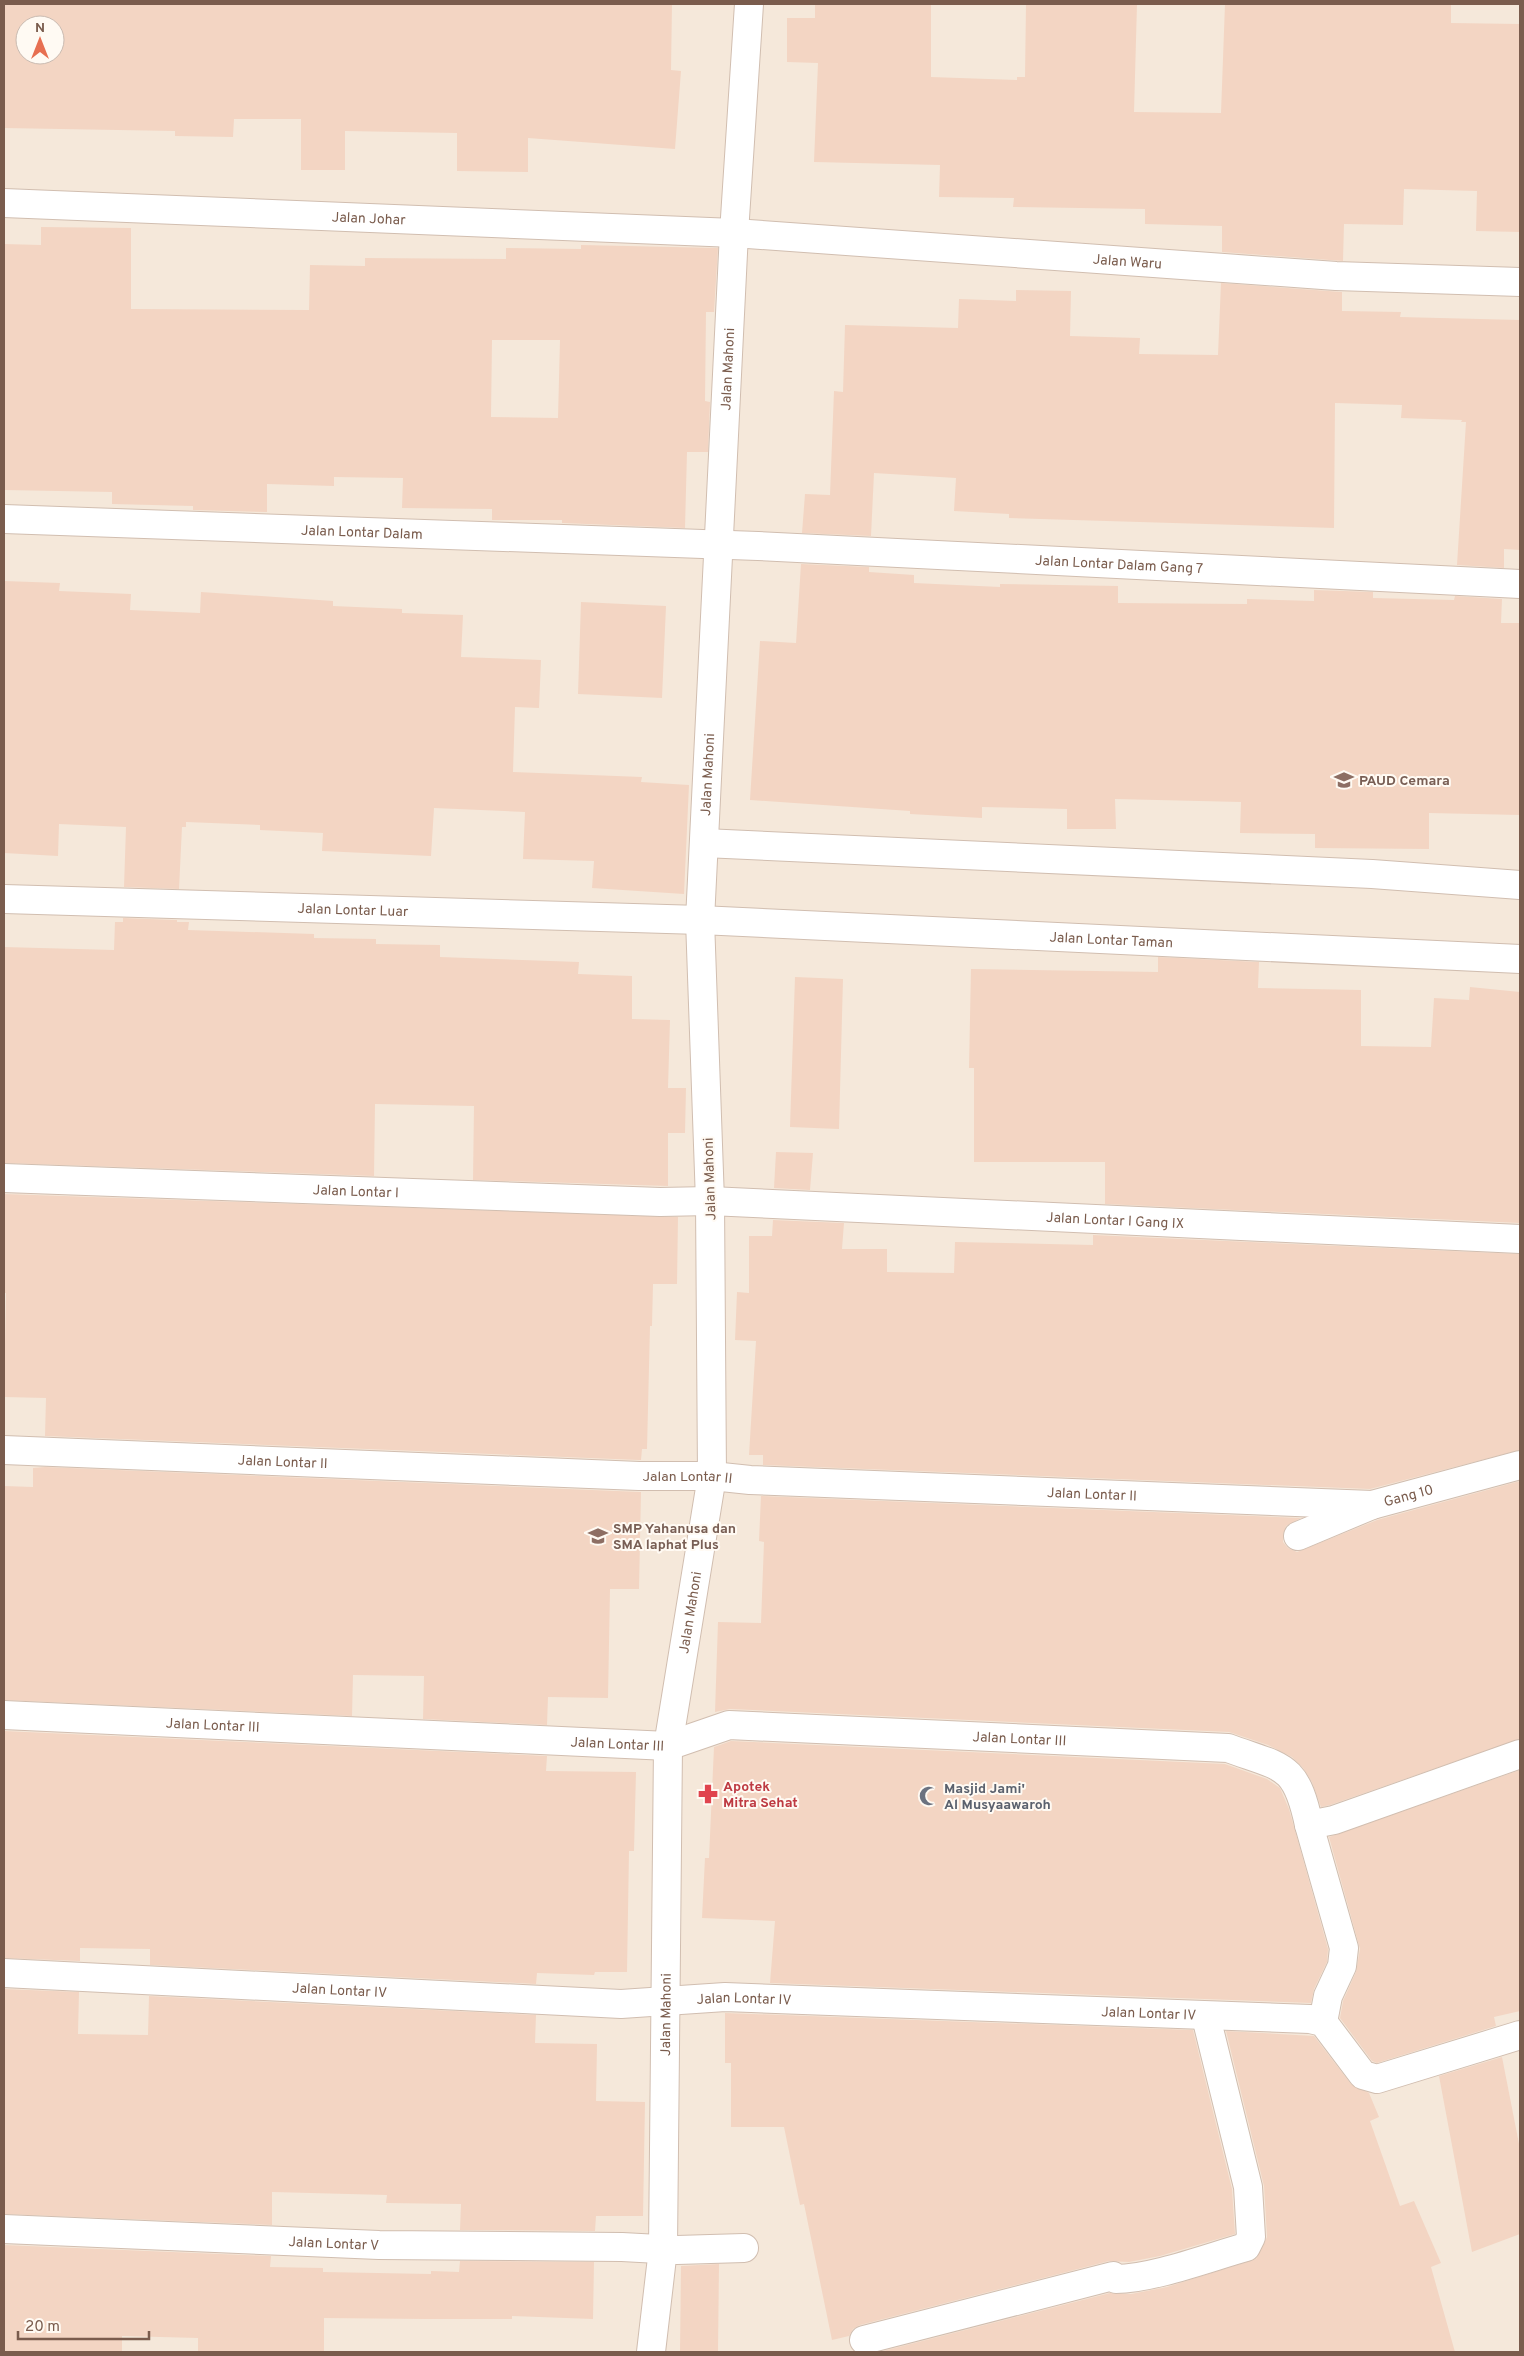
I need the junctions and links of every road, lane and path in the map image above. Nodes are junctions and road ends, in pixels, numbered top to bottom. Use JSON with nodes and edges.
{"nodes":[{"id":1,"x":750,"y":4,"type":"edge"},
{"id":2,"x":4,"y":203,"type":"edge"},
{"id":3,"x":734,"y":233,"type":"junction"},
{"id":4,"x":1520,"y":282,"type":"edge"},
{"id":5,"x":4,"y":519,"type":"edge"},
{"id":6,"x":719,"y":545,"type":"junction"},
{"id":7,"x":1520,"y":584,"type":"edge"},
{"id":8,"x":704,"y":843,"type":"junction"},
{"id":9,"x":1520,"y":886,"type":"edge"},
{"id":10,"x":4,"y":899,"type":"edge"},
{"id":11,"x":700,"y":920,"type":"junction"},
{"id":12,"x":1520,"y":959,"type":"edge"},
{"id":13,"x":4,"y":1178,"type":"edge"},
{"id":14,"x":710,"y":1201,"type":"junction"},
{"id":15,"x":1520,"y":1240,"type":"edge"},
{"id":16,"x":4,"y":1450,"type":"edge"},
{"id":17,"x":1520,"y":1464,"type":"edge"},
{"id":18,"x":712,"y":1476,"type":"junction"},
{"id":19,"x":1372,"y":1505,"type":"junction"},
{"id":20,"x":1298,"y":1536,"type":"dead end"},
{"id":21,"x":4,"y":1715,"type":"edge"},
{"id":22,"x":668,"y":1746,"type":"junction"},
{"id":23,"x":1520,"y":1754,"type":"edge"},
{"id":24,"x":1308,"y":1825,"type":"junction"},
{"id":25,"x":4,"y":1973,"type":"edge"},
{"id":26,"x":666,"y":2000,"type":"junction"},
{"id":27,"x":1206,"y":2017,"type":"junction"},
{"id":28,"x":1323,"y":2022,"type":"junction"},
{"id":29,"x":1520,"y":2035,"type":"edge"},
{"id":30,"x":4,"y":2229,"type":"edge"},
{"id":31,"x":744,"y":2248,"type":"dead end"},
{"id":32,"x":663,"y":2249,"type":"junction"},
{"id":33,"x":864,"y":2340,"type":"dead end"},
{"id":34,"x":651,"y":2352,"type":"edge"}],
"edges":[{"from":1,"to":3,"type":"street","name":"Jalan Mahoni"},
{"from":2,"to":3,"type":"street","name":"Jalan Johar"},
{"from":3,"to":4,"type":"street","name":"Jalan Waru"},
{"from":3,"to":6,"type":"street","name":"Jalan Mahoni"},
{"from":5,"to":6,"type":"street","name":"Jalan Lontar Dalam"},
{"from":6,"to":7,"type":"street","name":"Jalan Lontar Dalam Gang 7"},
{"from":6,"to":8,"type":"street","name":"Jalan Mahoni"},
{"from":8,"to":9,"type":"street"},
{"from":8,"to":11,"type":"street","name":"Jalan Mahoni"},
{"from":10,"to":11,"type":"street","name":"Jalan Lontar Luar"},
{"from":11,"to":12,"type":"street","name":"Jalan Lontar Taman"},
{"from":11,"to":14,"type":"street","name":"Jalan Mahoni"},
{"from":13,"to":14,"type":"street","name":"Jalan Lontar I"},
{"from":14,"to":15,"type":"street","name":"Jalan Lontar I Gang IX"},
{"from":14,"to":18,"type":"street","name":"Jalan Mahoni"},
{"from":16,"to":18,"type":"street","name":"Jalan Lontar II"},
{"from":17,"to":19,"type":"street","name":"Gang 10"},
{"from":18,"to":19,"type":"street","name":"Jalan Lontar II"},
{"from":18,"to":22,"type":"street","name":"Jalan Mahoni"},
{"from":19,"to":20,"type":"street","name":"Gang 10"},
{"from":21,"to":22,"type":"street","name":"Jalan Lontar III"},
{"from":22,"to":24,"type":"street","name":"Jalan Lontar III"},
{"from":22,"to":26,"type":"street","name":"Jalan Mahoni"},
{"from":23,"to":24,"type":"street"},
{"from":24,"to":28,"type":"street"},
{"from":25,"to":26,"type":"street","name":"Jalan Lontar IV"},
{"from":26,"to":27,"type":"street","name":"Jalan Lontar IV"},
{"from":26,"to":32,"type":"street","name":"Jalan Mahoni"},
{"from":27,"to":28,"type":"street","name":"Jalan Lontar IV"},
{"from":27,"to":33,"type":"street"},
{"from":28,"to":29,"type":"street"},
{"from":30,"to":32,"type":"street","name":"Jalan Lontar V"},
{"from":31,"to":32,"type":"street","name":"Jalan Lontar V"},
{"from":32,"to":34,"type":"street","name":"Jalan Mahoni"}]}
